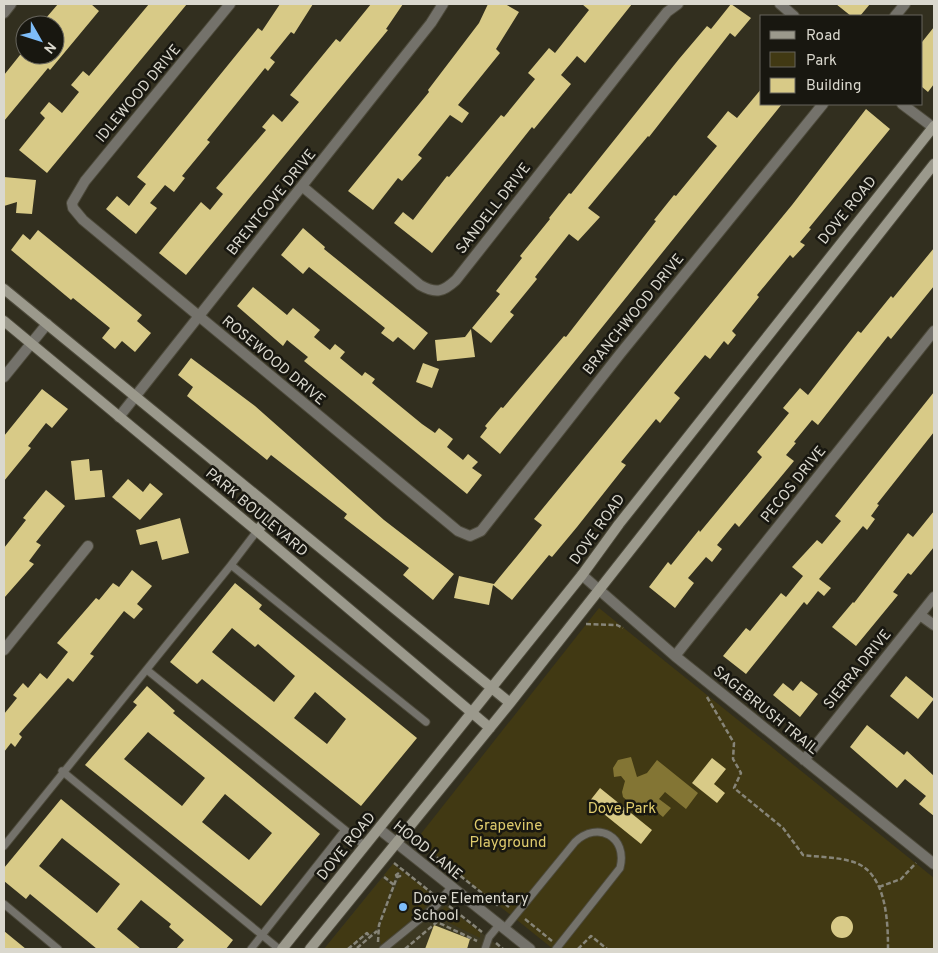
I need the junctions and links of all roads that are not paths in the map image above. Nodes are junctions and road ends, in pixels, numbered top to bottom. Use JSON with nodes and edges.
{"nodes":[{"id":1,"x":11,"y":4,"type":"edge"},
{"id":2,"x":230,"y":4,"type":"edge"},
{"id":3,"x":443,"y":4,"type":"edge"},
{"id":4,"x":678,"y":4,"type":"edge"},
{"id":5,"x":780,"y":4,"type":"edge"},
{"id":6,"x":905,"y":4,"type":"edge"},
{"id":7,"x":4,"y":13,"type":"edge"},
{"id":8,"x":793,"y":15,"type":"edge"},
{"id":9,"x":896,"y":15,"type":"edge"},
{"id":10,"x":822,"y":105,"type":"edge"},
{"id":11,"x":903,"y":105,"type":"edge"},
{"id":12,"x":934,"y":127,"type":"edge"},
{"id":13,"x":934,"y":164,"type":"edge"},
{"id":14,"x":303,"y":187,"type":"junction"},
{"id":15,"x":72,"y":203,"type":"joint"},
{"id":16,"x":4,"y":288,"type":"edge"},
{"id":17,"x":199,"y":317,"type":"junction"},
{"id":18,"x":4,"y":321,"type":"edge"},
{"id":19,"x":47,"y":324,"type":"junction"},
{"id":20,"x":934,"y":331,"type":"edge"},
{"id":21,"x":31,"y":344,"type":"junction"},
{"id":22,"x":4,"y":377,"type":"edge"},
{"id":23,"x":135,"y":397,"type":"junction"},
{"id":24,"x":119,"y":417,"type":"junction"},
{"id":25,"x":274,"y":511,"type":"junction"},
{"id":26,"x":257,"y":531,"type":"junction"},
{"id":27,"x":464,"y":535,"type":"joint"},
{"id":28,"x":88,"y":546,"type":"dead end"},
{"id":29,"x":231,"y":565,"type":"junction"},
{"id":30,"x":582,"y":576,"type":"junction"},
{"id":31,"x":599,"y":589,"type":"junction"},
{"id":32,"x":934,"y":597,"type":"edge"},
{"id":33,"x":920,"y":614,"type":"junction"},
{"id":34,"x":934,"y":625,"type":"edge"},
{"id":35,"x":4,"y":650,"type":"edge"},
{"id":36,"x":675,"y":656,"type":"junction"},
{"id":37,"x":147,"y":670,"type":"junction"},
{"id":38,"x":492,"y":688,"type":"junction"},
{"id":39,"x":510,"y":703,"type":"junction"},
{"id":40,"x":472,"y":714,"type":"junction"},
{"id":41,"x":426,"y":722,"type":"dead end"},
{"id":42,"x":490,"y":728,"type":"junction"},
{"id":43,"x":804,"y":760,"type":"junction"},
{"id":44,"x":62,"y":771,"type":"junction"},
{"id":45,"x":379,"y":829,"type":"junction"},
{"id":46,"x":345,"y":830,"type":"junction"},
{"id":47,"x":4,"y":846,"type":"edge"},
{"id":48,"x":365,"y":846,"type":"junction"},
{"id":49,"x":400,"y":846,"type":"junction"},
{"id":50,"x":934,"y":864,"type":"edge"},
{"id":51,"x":451,"y":887,"type":"junction"},
{"id":52,"x":4,"y":904,"type":"edge"},
{"id":53,"x":502,"y":927,"type":"junction"},
{"id":54,"x":262,"y":936,"type":"junction"},
{"id":55,"x":381,"y":947,"type":"edge"},
{"id":56,"x":558,"y":948,"type":"edge"},
{"id":57,"x":58,"y":949,"type":"edge"},
{"id":58,"x":251,"y":949,"type":"edge"},
{"id":59,"x":280,"y":949,"type":"edge"},
{"id":60,"x":310,"y":949,"type":"edge"},
{"id":61,"x":485,"y":949,"type":"edge"},
{"id":62,"x":530,"y":949,"type":"edge"}],
"edges":[{"from":1,"to":7,"type":"street"},
{"from":2,"to":15,"type":"street","name":"IDLEWOOD DRIVE"},
{"from":3,"to":14,"type":"street","name":"BRENTCOVE DRIVE"},
{"from":4,"to":14,"type":"street","name":"SANDELL DRIVE"},
{"from":5,"to":8,"type":"street"},
{"from":6,"to":9,"type":"street"},
{"from":10,"to":27,"type":"street","name":"BRANCHWOOD DRIVE"},
{"from":11,"to":12,"type":"street"},
{"from":12,"to":30,"type":"main road","name":"DOVE ROAD"},
{"from":13,"to":31,"type":"main road"},
{"from":14,"to":17,"type":"street","name":"BRENTCOVE DRIVE"},
{"from":15,"to":17,"type":"street","name":"ROSEWOOD DRIVE"},
{"from":16,"to":19,"type":"main road","name":"PARK BOULEVARD"},
{"from":17,"to":23,"type":"street","name":"BRENTCOVE DRIVE"},
{"from":17,"to":27,"type":"street","name":"ROSEWOOD DRIVE"},
{"from":18,"to":21,"type":"main road","name":"PARK BOULEVARD"},
{"from":19,"to":21,"type":"street"},
{"from":19,"to":23,"type":"main road","name":"PARK BOULEVARD"},
{"from":20,"to":36,"type":"street","name":"PECOS DRIVE"},
{"from":21,"to":22,"type":"street"},
{"from":21,"to":24,"type":"main road","name":"PARK BOULEVARD"},
{"from":23,"to":24,"type":"street","name":"BRENTCOVE DRIVE"},
{"from":23,"to":25,"type":"main road","name":"PARK BOULEVARD"},
{"from":24,"to":26,"type":"main road","name":"PARK BOULEVARD"},
{"from":25,"to":26,"type":"main road"},
{"from":25,"to":38,"type":"main road","name":"PARK BOULEVARD"},
{"from":26,"to":29,"type":"lane"},
{"from":26,"to":40,"type":"main road","name":"PARK BOULEVARD"},
{"from":28,"to":35,"type":"street"},
{"from":29,"to":37,"type":"lane"},
{"from":29,"to":41,"type":"lane"},
{"from":30,"to":31,"type":"street","name":"SAGEBRUSH TRAIL"},
{"from":30,"to":38,"type":"main road","name":"DOVE ROAD"},
{"from":31,"to":36,"type":"street","name":"SAGEBRUSH TRAIL"},
{"from":31,"to":39,"type":"main road"},
{"from":32,"to":33,"type":"street","name":"SIERRA DRIVE"},
{"from":33,"to":34,"type":"street"},
{"from":33,"to":43,"type":"street","name":"SIERRA DRIVE"},
{"from":36,"to":43,"type":"street","name":"SAGEBRUSH TRAIL"},
{"from":37,"to":44,"type":"lane"},
{"from":37,"to":46,"type":"lane"},
{"from":38,"to":39,"type":"main road","name":"PARK BOULEVARD"},
{"from":38,"to":40,"type":"main road","name":"DOVE ROAD"},
{"from":39,"to":42,"type":"main road"},
{"from":40,"to":42,"type":"main road","name":"PARK BOULEVARD"},
{"from":40,"to":45,"type":"main road","name":"DOVE ROAD"},
{"from":42,"to":49,"type":"main road"},
{"from":43,"to":50,"type":"street","name":"SAGEBRUSH TRAIL"},
{"from":44,"to":47,"type":"lane"},
{"from":44,"to":54,"type":"lane"},
{"from":45,"to":48,"type":"main road","name":"DOVE ROAD"},
{"from":45,"to":49,"type":"street","name":"HOOD LANE"},
{"from":46,"to":48,"type":"lane"},
{"from":46,"to":54,"type":"lane"},
{"from":48,"to":59,"type":"main road","name":"DOVE ROAD"},
{"from":49,"to":51,"type":"street","name":"HOOD LANE"},
{"from":49,"to":60,"type":"main road"},
{"from":51,"to":53,"type":"street","name":"HOOD LANE"},
{"from":51,"to":55,"type":"lane"},
{"from":52,"to":57,"type":"lane"},
{"from":53,"to":56,"type":"lane"},
{"from":53,"to":61,"type":"lane"},
{"from":53,"to":62,"type":"street","name":"HOOD LANE"},
{"from":54,"to":58,"type":"lane"},
{"from":54,"to":59,"type":"lane"}]}
